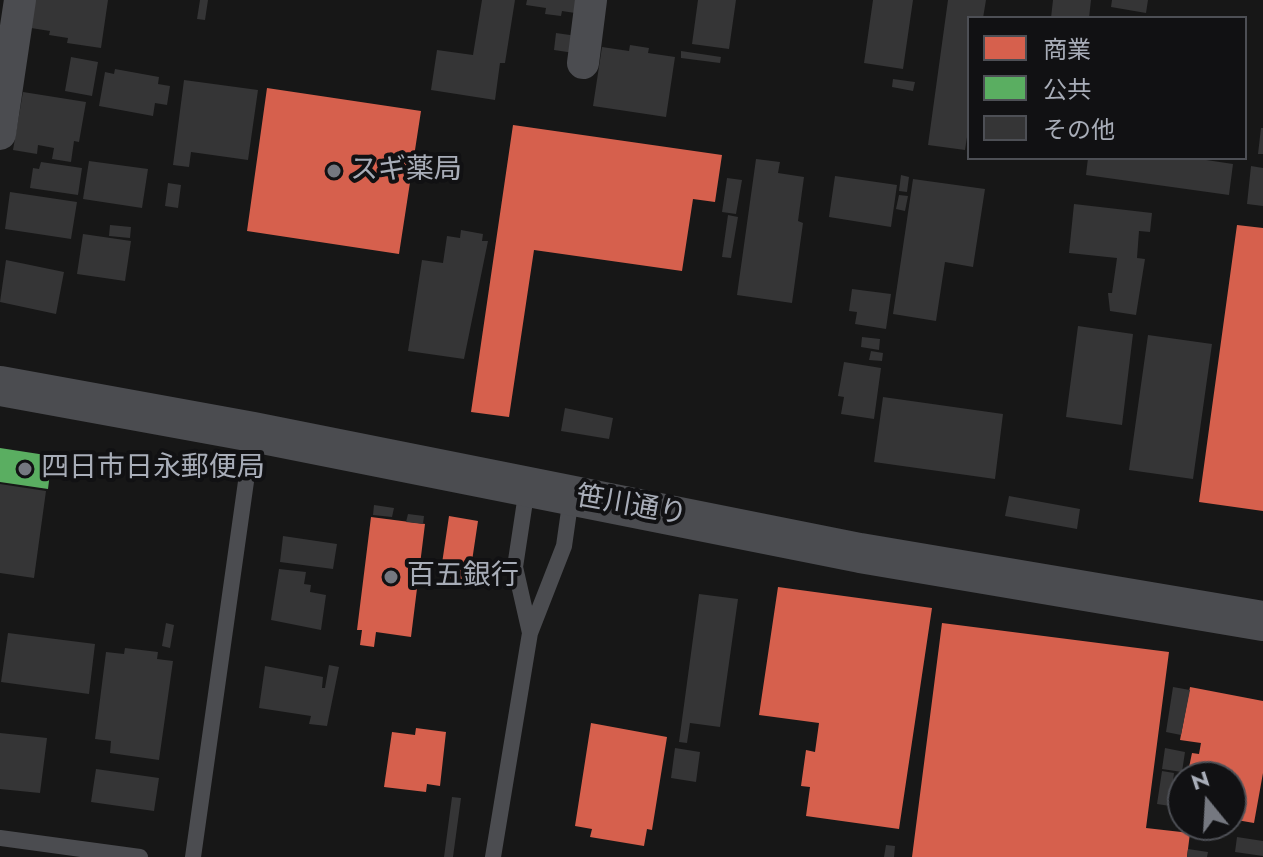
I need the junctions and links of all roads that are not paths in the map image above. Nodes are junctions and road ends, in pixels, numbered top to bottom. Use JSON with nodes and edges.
{"nodes":[{"id":1,"x":20,"y":0,"type":"edge"},
{"id":2,"x":591,"y":0,"type":"edge"},
{"id":3,"x":583,"y":63,"type":"dead end"},
{"id":4,"x":0,"y":134,"type":"edge"},
{"id":5,"x":0,"y":386,"type":"edge"},
{"id":6,"x":253,"y":432,"type":"junction"},
{"id":7,"x":527,"y":488,"type":"junction"},
{"id":8,"x":571,"y":496,"type":"junction"},
{"id":9,"x":1263,"y":621,"type":"edge"},
{"id":10,"x":530,"y":633,"type":"junction"},
{"id":11,"x":0,"y":838,"type":"edge"},
{"id":12,"x":140,"y":857,"type":"edge"},
{"id":13,"x":193,"y":857,"type":"edge"},
{"id":14,"x":493,"y":857,"type":"edge"}],
"edges":[{"from":1,"to":4,"type":"street"},
{"from":2,"to":3,"type":"street"},
{"from":5,"to":6,"type":"street","name":"笹川通り"},
{"from":6,"to":7,"type":"street","name":"笹川通り"},
{"from":6,"to":13,"type":"lane"},
{"from":7,"to":8,"type":"street","name":"笹川通り"},
{"from":7,"to":10,"type":"lane"},
{"from":8,"to":9,"type":"street","name":"笹川通り"},
{"from":8,"to":10,"type":"lane"},
{"from":10,"to":14,"type":"lane"},
{"from":11,"to":12,"type":"lane"}]}
